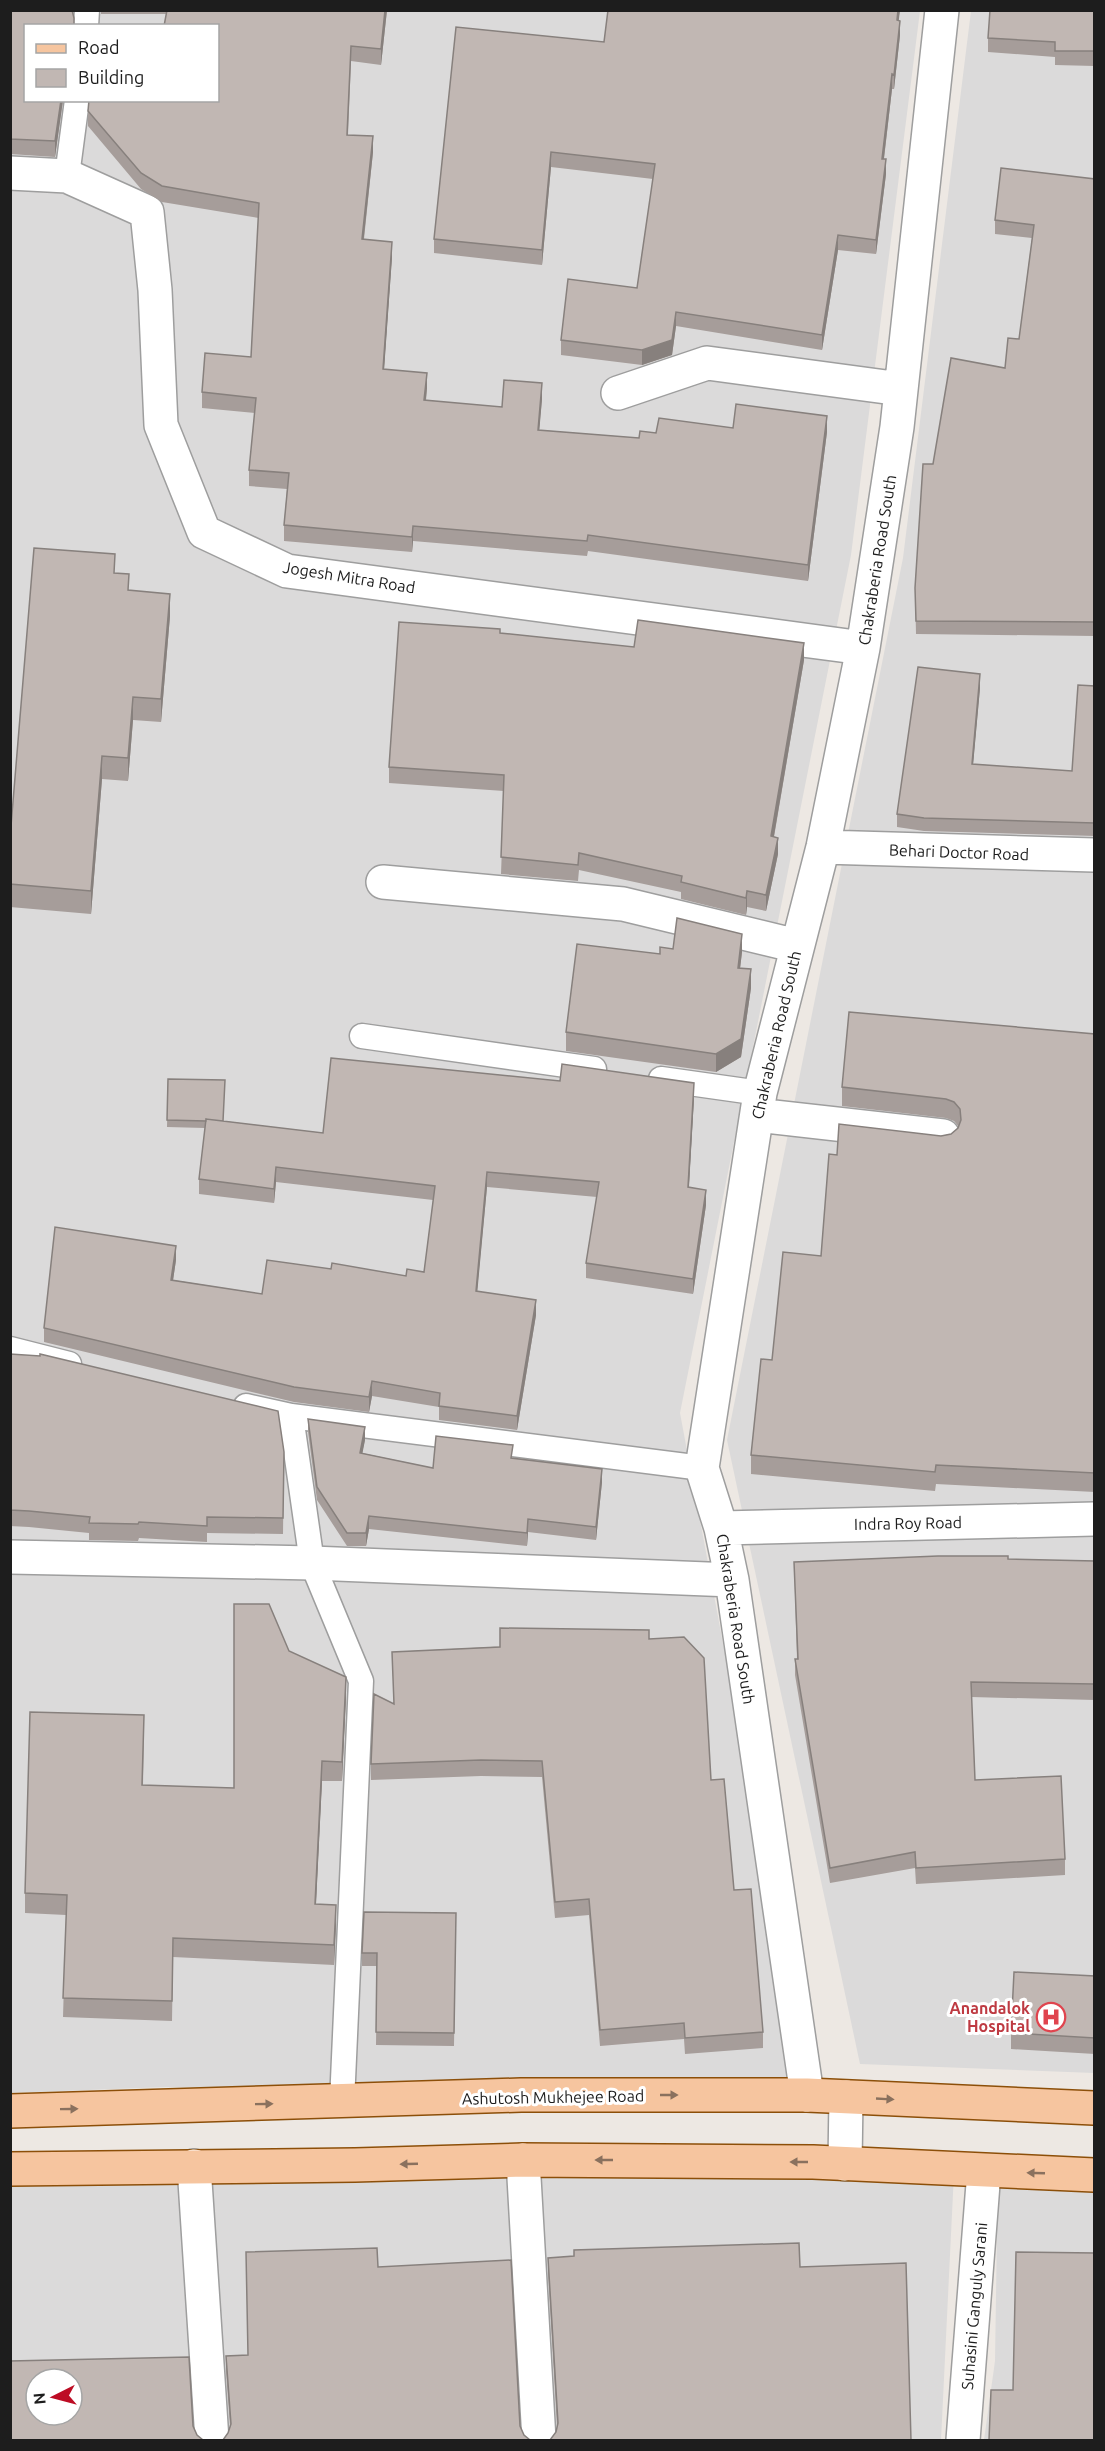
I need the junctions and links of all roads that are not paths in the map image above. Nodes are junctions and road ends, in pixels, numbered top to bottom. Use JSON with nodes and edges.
{"nodes":[{"id":1,"x":942,"y":10,"type":"edge"},
{"id":2,"x":76,"y":102,"type":"edge"},
{"id":3,"x":10,"y":173,"type":"edge"},
{"id":4,"x":67,"y":176,"type":"junction"},
{"id":5,"x":901,"y":389,"type":"junction"},
{"id":6,"x":618,"y":393,"type":"dead end"},
{"id":7,"x":863,"y":648,"type":"junction"},
{"id":8,"x":823,"y":847,"type":"junction"},
{"id":9,"x":1095,"y":855,"type":"edge"},
{"id":10,"x":383,"y":882,"type":"dead end"},
{"id":11,"x":797,"y":946,"type":"junction"},
{"id":12,"x":362,"y":1036,"type":"dead end"},
{"id":13,"x":758,"y":1104,"type":"junction"},
{"id":14,"x":943,"y":1136,"type":"edge"},
{"id":15,"x":10,"y":1350,"type":"edge"},
{"id":16,"x":89,"y":1368,"type":"edge"},
{"id":17,"x":224,"y":1400,"type":"edge"},
{"id":18,"x":291,"y":1416,"type":"junction"},
{"id":19,"x":702,"y":1468,"type":"junction"},
{"id":20,"x":1095,"y":1519,"type":"edge"},
{"id":21,"x":721,"y":1528,"type":"junction"},
{"id":22,"x":10,"y":1557,"type":"edge"},
{"id":23,"x":312,"y":1563,"type":"junction"},
{"id":24,"x":732,"y":1580,"type":"junction"},
{"id":25,"x":807,"y":2095,"type":"junction"},
{"id":26,"x":846,"y":2097,"type":"junction"},
{"id":27,"x":342,"y":2102,"type":"junction"},
{"id":28,"x":1095,"y":2109,"type":"edge"},
{"id":29,"x":10,"y":2111,"type":"edge"},
{"id":30,"x":523,"y":2160,"type":"junction"},
{"id":31,"x":845,"y":2164,"type":"junction"},
{"id":32,"x":194,"y":2166,"type":"junction"},
{"id":33,"x":10,"y":2169,"type":"edge"},
{"id":34,"x":984,"y":2171,"type":"junction"},
{"id":35,"x":1095,"y":2175,"type":"edge"},
{"id":36,"x":212,"y":2440,"type":"edge"},
{"id":37,"x":539,"y":2440,"type":"edge"},
{"id":38,"x":963,"y":2440,"type":"edge"}],
"edges":[{"from":1,"to":5,"type":"street","name":"Chakraberia Road South"},
{"from":2,"to":4,"type":"lane"},
{"from":3,"to":4,"type":"street","name":"Jogesh Mitra Road"},
{"from":4,"to":7,"type":"street","name":"Jogesh Mitra Road"},
{"from":5,"to":6,"type":"street"},
{"from":5,"to":7,"type":"street","name":"Chakraberia Road South"},
{"from":7,"to":8,"type":"street","name":"Chakraberia Road South"},
{"from":8,"to":9,"type":"street","name":"Behari Doctor Road"},
{"from":8,"to":11,"type":"street","name":"Chakraberia Road South"},
{"from":10,"to":11,"type":"street"},
{"from":11,"to":13,"type":"street","name":"Chakraberia Road South"},
{"from":12,"to":13,"type":"lane"},
{"from":13,"to":14,"type":"street"},
{"from":13,"to":19,"type":"street","name":"Chakraberia Road South"},
{"from":15,"to":16,"type":"lane"},
{"from":17,"to":18,"type":"lane"},
{"from":18,"to":19,"type":"lane"},
{"from":18,"to":23,"type":"lane"},
{"from":19,"to":21,"type":"street","name":"Chakraberia Road South"},
{"from":20,"to":21,"type":"street","name":"Indra Roy Road"},
{"from":21,"to":24,"type":"street","name":"Chakraberia Road South"},
{"from":22,"to":23,"type":"street"},
{"from":23,"to":24,"type":"street"},
{"from":23,"to":27,"type":"lane"},
{"from":24,"to":25,"type":"street","name":"Chakraberia Road South"},
{"from":25,"to":26,"type":"main road","name":"Ashutosh Mukhejee Road"},
{"from":27,"to":25,"type":"main road","name":"Ashutosh Mukhejee Road","one_way":true},
{"from":26,"to":28,"type":"main road","name":"Ashutosh Mukhejee Road","one_way":true},
{"from":26,"to":31,"type":"street"},
{"from":29,"to":27,"type":"main road","name":"Ashutosh Mukhejee Road","one_way":true},
{"from":31,"to":30,"type":"main road","one_way":true},
{"from":30,"to":32,"type":"main road","one_way":true},
{"from":30,"to":37,"type":"street"},
{"from":31,"to":34,"type":"main road"},
{"from":32,"to":33,"type":"main road"},
{"from":32,"to":36,"type":"street"},
{"from":35,"to":34,"type":"main road","one_way":true},
{"from":34,"to":38,"type":"street","name":"Suhasini Ganguly Sarani"}]}
